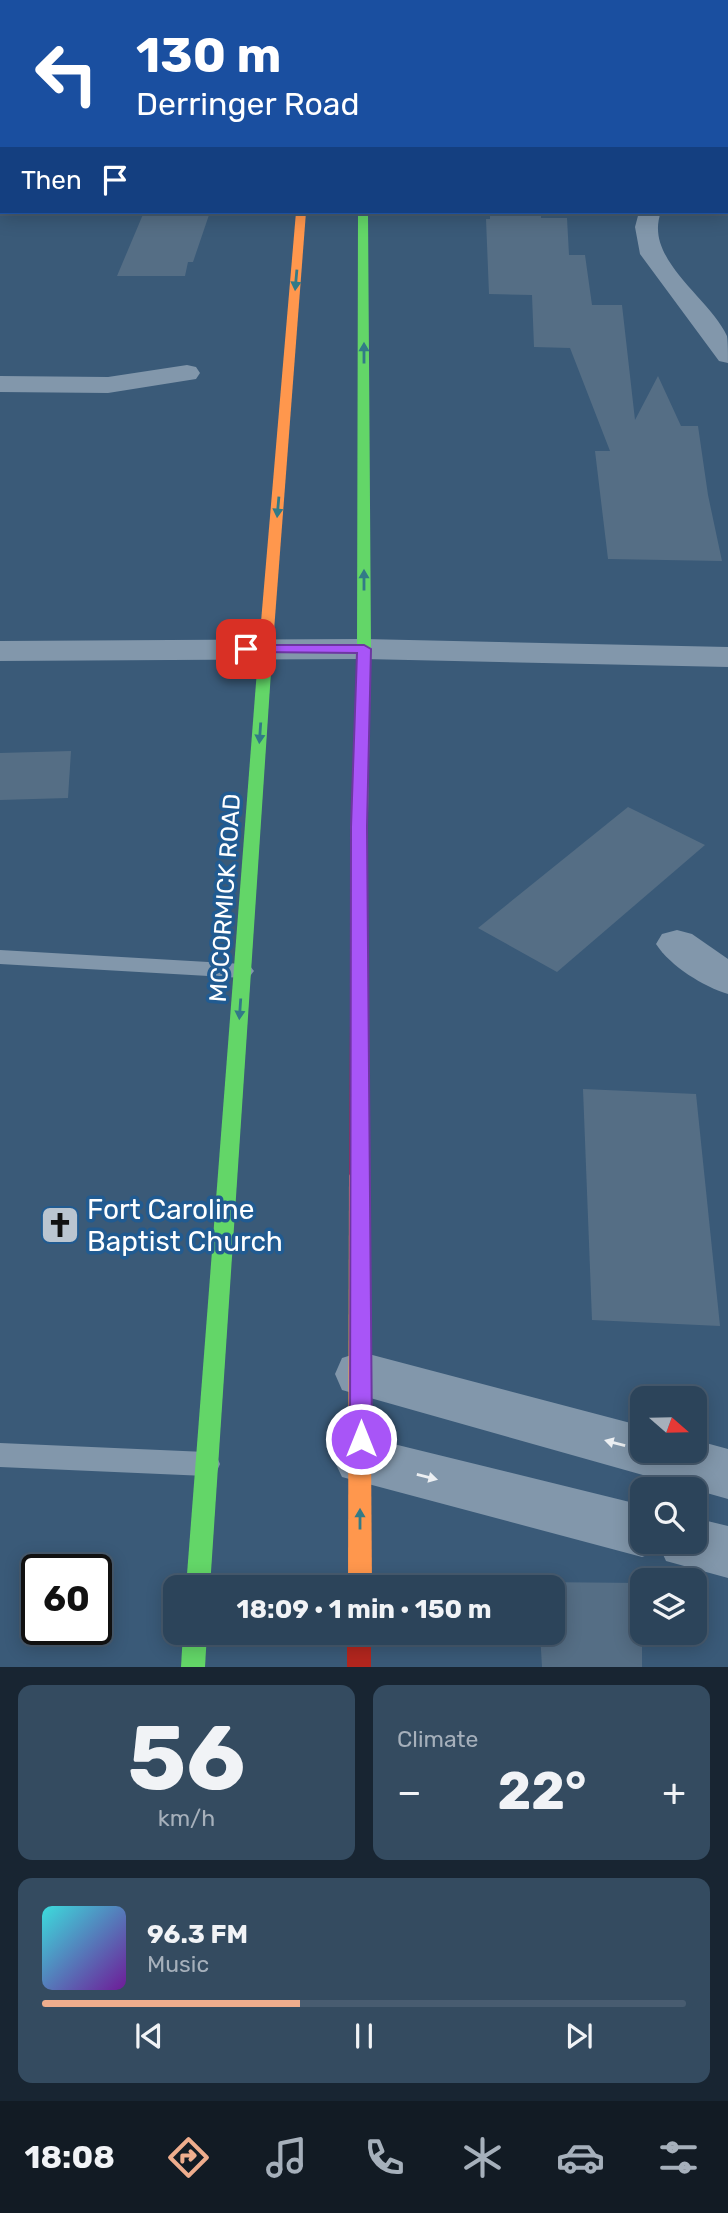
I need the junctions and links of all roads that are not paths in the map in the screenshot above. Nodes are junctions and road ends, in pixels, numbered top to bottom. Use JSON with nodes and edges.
{"nodes":[{"id":1,"x":301,"y":214,"type":"edge"},
{"id":2,"x":363,"y":214,"type":"edge"},
{"id":3,"x":649,"y":214,"type":"edge"},
{"id":4,"x":728,"y":355,"type":"edge"},
{"id":5,"x":187,"y":373,"type":"dead end"},
{"id":6,"x":0,"y":384,"type":"edge"},
{"id":7,"x":266,"y":649,"type":"junction"},
{"id":8,"x":364,"y":649,"type":"junction"},
{"id":9,"x":0,"y":651,"type":"edge"},
{"id":10,"x":728,"y":657,"type":"edge"},
{"id":11,"x":677,"y":944,"type":"dead end"},
{"id":12,"x":0,"y":957,"type":"edge"},
{"id":13,"x":243,"y":971,"type":"junction"},
{"id":14,"x":728,"y":979,"type":"edge"},
{"id":15,"x":360,"y":1374,"type":"junction"},
{"id":16,"x":0,"y":1455,"type":"edge"},
{"id":17,"x":361,"y":1460,"type":"junction"},
{"id":18,"x":207,"y":1464,"type":"junction"},
{"id":19,"x":728,"y":1474,"type":"edge"},
{"id":20,"x":630,"y":1528,"type":"edge"},
{"id":21,"x":707,"y":1547,"type":"edge"},
{"id":22,"x":728,"y":1552,"type":"edge"},
{"id":23,"x":199,"y":1575,"type":"edge"},
{"id":24,"x":360,"y":1575,"type":"edge"},
{"id":25,"x":194,"y":1645,"type":"edge"},
{"id":26,"x":359,"y":1645,"type":"edge"},
{"id":27,"x":193,"y":1667,"type":"edge"},
{"id":28,"x":359,"y":1667,"type":"edge"}],
"edges":[{"from":1,"to":7,"type":"main road","name":"MCCORMICK ROAD","one_way":true},
{"from":8,"to":2,"type":"main road","one_way":true},
{"from":3,"to":4,"type":"street"},
{"from":5,"to":6,"type":"street"},
{"from":7,"to":8,"type":"street"},
{"from":7,"to":9,"type":"street"},
{"from":7,"to":13,"type":"main road","name":"MCCORMICK ROAD","one_way":true},
{"from":8,"to":10,"type":"street"},
{"from":8,"to":15,"type":"main road"},
{"from":11,"to":14,"type":"street"},
{"from":12,"to":13,"type":"lane"},
{"from":13,"to":18,"type":"main road","name":"MCCORMICK ROAD","one_way":true},
{"from":15,"to":17,"type":"main road"},
{"from":19,"to":15,"type":"street","one_way":true},
{"from":16,"to":18,"type":"lane"},
{"from":17,"to":20,"type":"street","one_way":true},
{"from":24,"to":17,"type":"main road","one_way":true},
{"from":18,"to":23,"type":"main road","name":"MCCORMICK ROAD"},
{"from":21,"to":22,"type":"street"},
{"from":25,"to":27,"type":"main road"},
{"from":26,"to":28,"type":"main road"}]}
